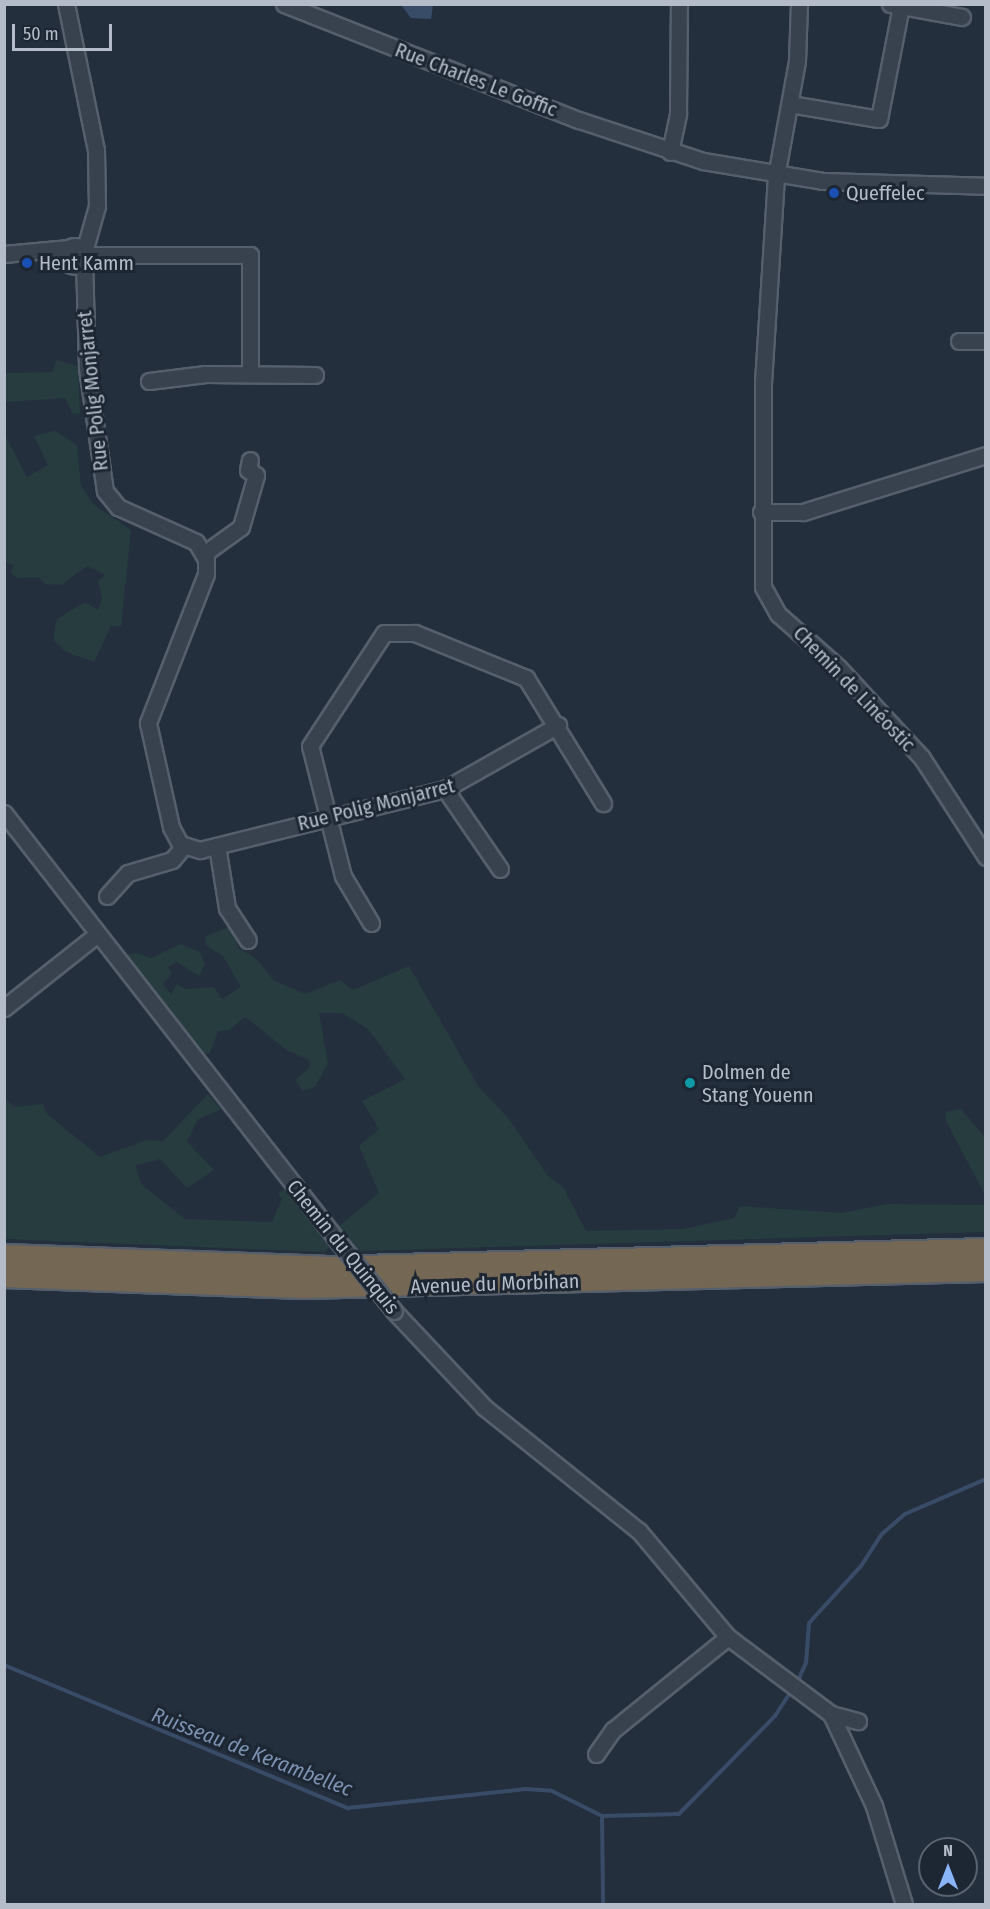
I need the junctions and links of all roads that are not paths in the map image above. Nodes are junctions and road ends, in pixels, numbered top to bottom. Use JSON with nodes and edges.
{"nodes":[{"id":1,"x":66,"y":4,"type":"edge"},
{"id":2,"x":679,"y":4,"type":"edge"},
{"id":3,"x":895,"y":5,"type":"edge"},
{"id":4,"x":292,"y":6,"type":"edge"},
{"id":5,"x":802,"y":6,"type":"edge"},
{"id":6,"x":962,"y":17,"type":"dead end"},
{"id":7,"x":790,"y":104,"type":"junction"},
{"id":8,"x":670,"y":152,"type":"junction"},
{"id":9,"x":776,"y":176,"type":"junction"},
{"id":10,"x":986,"y":186,"type":"edge"},
{"id":11,"x":4,"y":254,"type":"edge"},
{"id":12,"x":76,"y":255,"type":"junction"},
{"id":13,"x":959,"y":341,"type":"dead end"},
{"id":14,"x":986,"y":341,"type":"edge"},
{"id":15,"x":250,"y":374,"type":"junction"},
{"id":16,"x":315,"y":375,"type":"dead end"},
{"id":17,"x":150,"y":381,"type":"dead end"},
{"id":18,"x":986,"y":456,"type":"edge"},
{"id":19,"x":250,"y":460,"type":"dead end"},
{"id":20,"x":761,"y":512,"type":"junction"},
{"id":21,"x":205,"y":553,"type":"junction"},
{"id":22,"x":558,"y":725,"type":"junction"},
{"id":23,"x":445,"y":789,"type":"junction"},
{"id":24,"x":603,"y":803,"type":"dead end"},
{"id":25,"x":4,"y":813,"type":"edge"},
{"id":26,"x":328,"y":818,"type":"junction"},
{"id":27,"x":217,"y":846,"type":"junction"},
{"id":28,"x":183,"y":847,"type":"junction"},
{"id":29,"x":986,"y":857,"type":"edge"},
{"id":30,"x":500,"y":869,"type":"dead end"},
{"id":31,"x":106,"y":896,"type":"dead end"},
{"id":32,"x":371,"y":923,"type":"dead end"},
{"id":33,"x":96,"y":935,"type":"junction"},
{"id":34,"x":248,"y":940,"type":"dead end"},
{"id":35,"x":4,"y":1008,"type":"edge"},
{"id":36,"x":986,"y":1250,"type":"edge"},
{"id":37,"x":4,"y":1256,"type":"edge"},
{"id":38,"x":986,"y":1270,"type":"edge"},
{"id":39,"x":4,"y":1276,"type":"edge"},
{"id":40,"x":728,"y":1637,"type":"junction"},
{"id":41,"x":831,"y":1714,"type":"junction"},
{"id":42,"x":858,"y":1721,"type":"dead end"},
{"id":43,"x":596,"y":1754,"type":"dead end"},
{"id":44,"x":904,"y":1905,"type":"edge"}],
"edges":[{"from":1,"to":12,"type":"street"},
{"from":2,"to":8,"type":"street"},
{"from":3,"to":6,"type":"street"},
{"from":3,"to":7,"type":"street"},
{"from":4,"to":8,"type":"street","name":"Rue Charles Le Goffic"},
{"from":5,"to":7,"type":"street","name":"Chemin de Linéostic"},
{"from":7,"to":9,"type":"street","name":"Chemin de Linéostic"},
{"from":8,"to":9,"type":"street","name":"Rue Charles Le Goffic"},
{"from":9,"to":10,"type":"street","name":"Rue Charles Le Goffic"},
{"from":9,"to":20,"type":"street","name":"Chemin de Linéostic"},
{"from":11,"to":12,"type":"street"},
{"from":12,"to":15,"type":"street"},
{"from":12,"to":21,"type":"street","name":"Rue Polig Monjarret"},
{"from":13,"to":14,"type":"street"},
{"from":15,"to":16,"type":"street"},
{"from":15,"to":17,"type":"street"},
{"from":18,"to":20,"type":"street"},
{"from":19,"to":21,"type":"street"},
{"from":20,"to":29,"type":"street","name":"Chemin de Linéostic"},
{"from":21,"to":28,"type":"street"},
{"from":22,"to":23,"type":"street","name":"Rue Polig Monjarret"},
{"from":22,"to":24,"type":"street"},
{"from":22,"to":26,"type":"street"},
{"from":23,"to":26,"type":"street","name":"Rue Polig Monjarret"},
{"from":23,"to":30,"type":"street"},
{"from":25,"to":33,"type":"street","name":"Chemin du Quinquis"},
{"from":26,"to":27,"type":"street","name":"Rue Polig Monjarret"},
{"from":26,"to":32,"type":"street"},
{"from":27,"to":28,"type":"street","name":"Rue Polig Monjarret"},
{"from":27,"to":34,"type":"street"},
{"from":28,"to":31,"type":"street"},
{"from":33,"to":35,"type":"street"},
{"from":33,"to":40,"type":"street","name":"Chemin du Quinquis","bridge":true},
{"from":36,"to":37,"type":"highway","name":"Avenue du Morbihan"},
{"from":38,"to":39,"type":"highway","name":"Avenue du Morbihan"},
{"from":40,"to":41,"type":"street","name":"Chemin du Quinquis"},
{"from":40,"to":43,"type":"street"},
{"from":41,"to":42,"type":"street"},
{"from":41,"to":44,"type":"street","name":"Chemin du Quinquis"}]}
